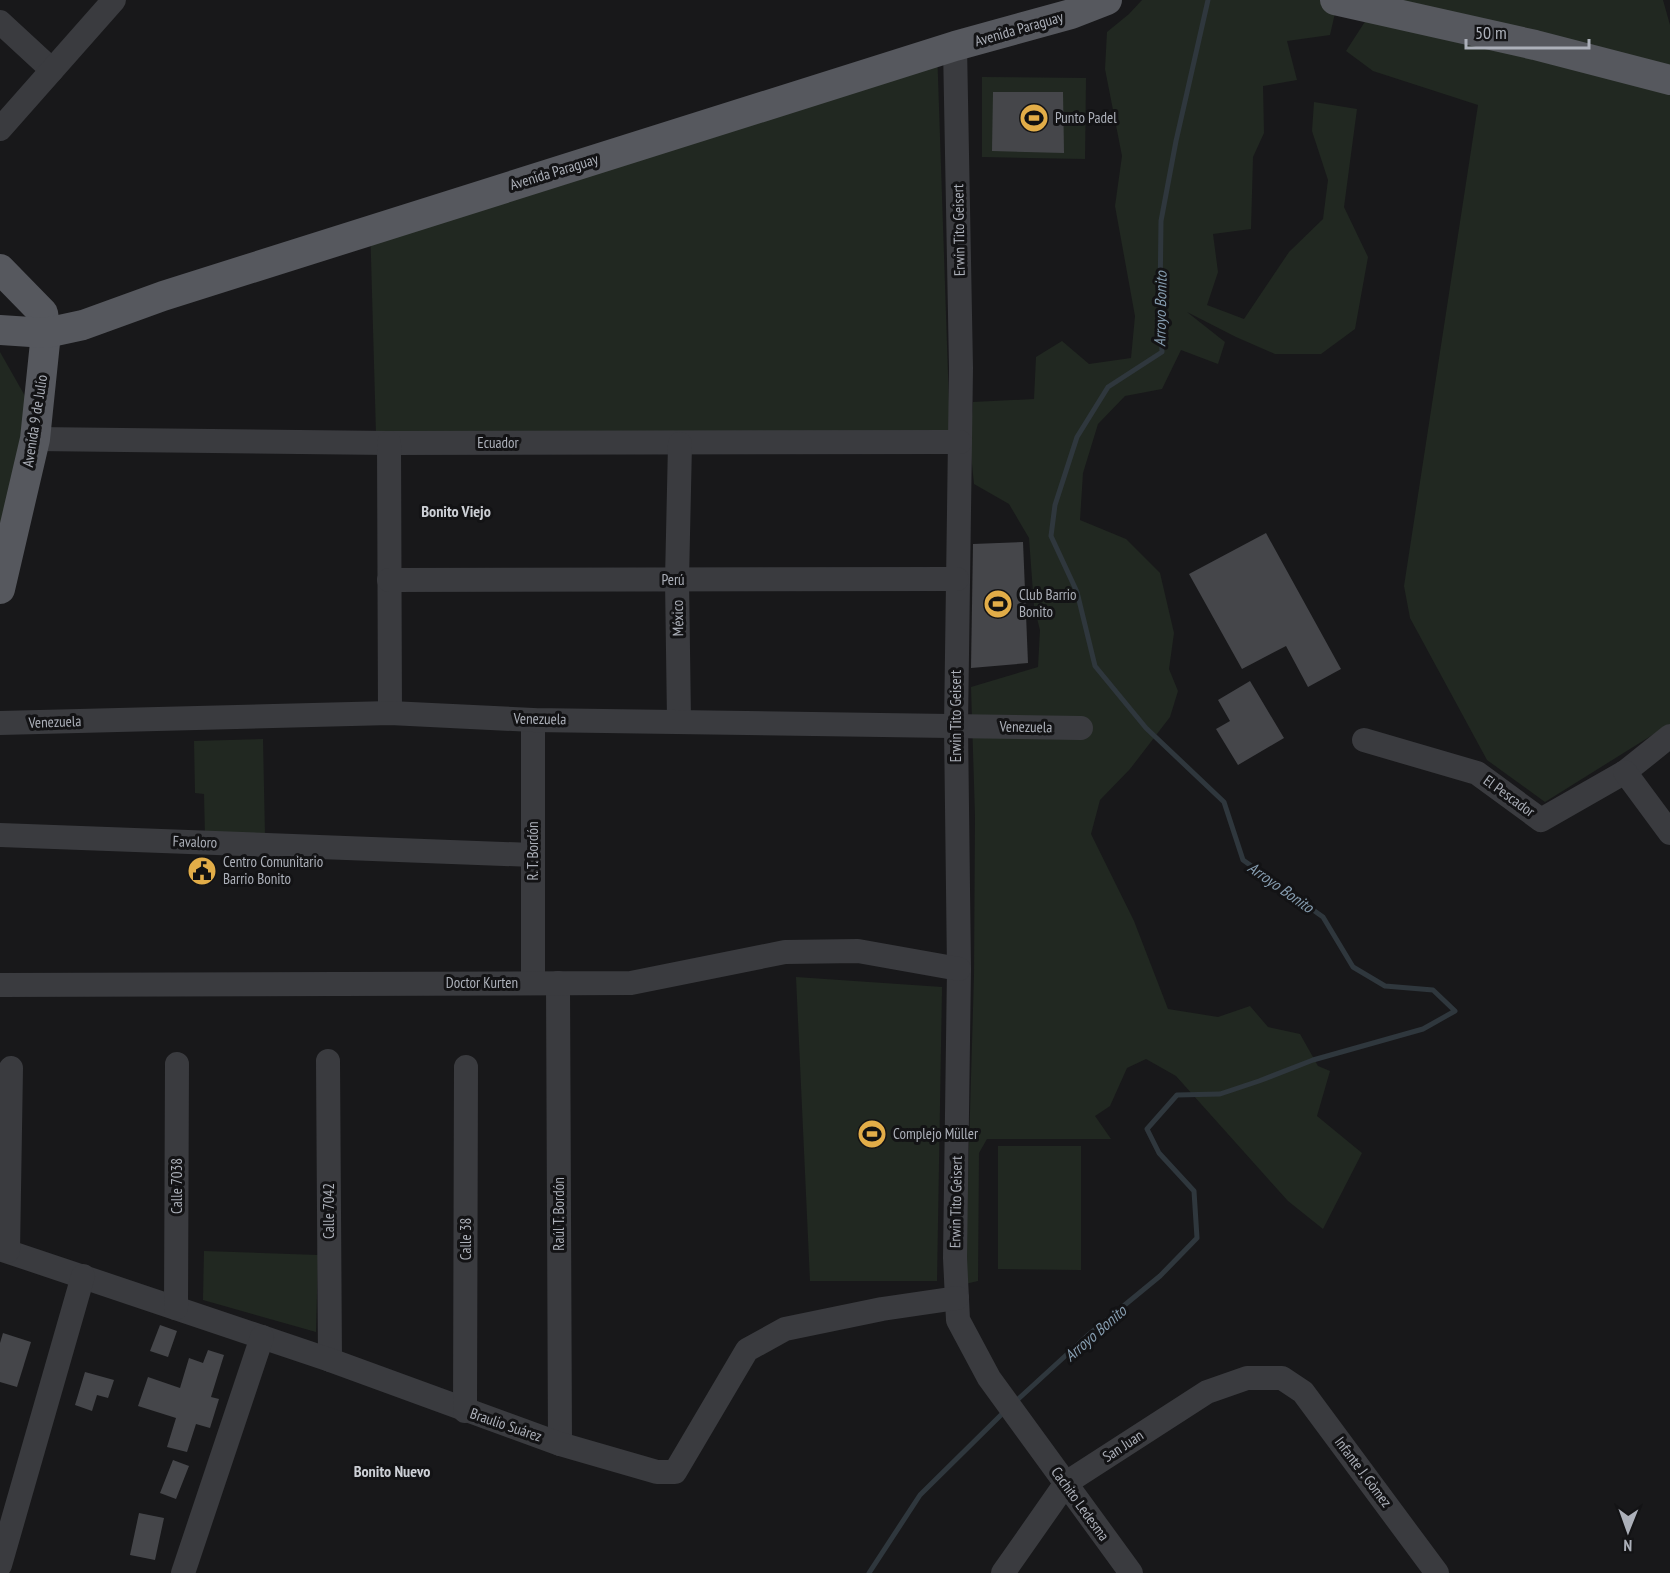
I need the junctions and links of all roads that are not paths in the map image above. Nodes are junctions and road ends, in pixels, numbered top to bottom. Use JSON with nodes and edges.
{"nodes":[{"id":1,"x":114,"y":0,"type":"edge"},
{"id":2,"x":1107,"y":0,"type":"edge"},
{"id":3,"x":1335,"y":0,"type":"edge"},
{"id":4,"x":0,"y":22,"type":"edge"},
{"id":5,"x":956,"y":46,"type":"junction"},
{"id":6,"x":52,"y":70,"type":"junction"},
{"id":7,"x":1670,"y":80,"type":"edge"},
{"id":8,"x":0,"y":129,"type":"edge"},
{"id":9,"x":0,"y":269,"type":"edge"},
{"id":10,"x":0,"y":330,"type":"edge"},
{"id":11,"x":46,"y":333,"type":"junction"},
{"id":12,"x":35,"y":439,"type":"junction"},
{"id":13,"x":960,"y":442,"type":"junction"},
{"id":14,"x":389,"y":443,"type":"junction"},
{"id":15,"x":680,"y":444,"type":"junction"},
{"id":16,"x":957,"y":579,"type":"junction"},
{"id":17,"x":390,"y":580,"type":"junction"},
{"id":18,"x":677,"y":580,"type":"junction"},
{"id":19,"x":0,"y":589,"type":"edge"},
{"id":20,"x":390,"y":713,"type":"junction"},
{"id":21,"x":533,"y":720,"type":"junction"},
{"id":22,"x":679,"y":720,"type":"junction"},
{"id":23,"x":0,"y":723,"type":"edge"},
{"id":24,"x":956,"y":726,"type":"junction"},
{"id":25,"x":1081,"y":728,"type":"dead end"},
{"id":26,"x":1670,"y":736,"type":"edge"},
{"id":27,"x":1364,"y":740,"type":"dead end"},
{"id":28,"x":1625,"y":772,"type":"junction"},
{"id":29,"x":1670,"y":833,"type":"edge"},
{"id":30,"x":0,"y":835,"type":"edge"},
{"id":31,"x":533,"y":855,"type":"junction"},
{"id":32,"x":959,"y":969,"type":"junction"},
{"id":33,"x":533,"y":983,"type":"junction"},
{"id":34,"x":558,"y":983,"type":"junction"},
{"id":35,"x":0,"y":985,"type":"edge"},
{"id":36,"x":328,"y":1061,"type":"dead end"},
{"id":37,"x":177,"y":1064,"type":"dead end"},
{"id":38,"x":466,"y":1067,"type":"dead end"},
{"id":39,"x":11,"y":1068,"type":"dead end"},
{"id":40,"x":4,"y":1250,"type":"edge"},
{"id":41,"x":83,"y":1276,"type":"junction"},
{"id":42,"x":957,"y":1298,"type":"junction"},
{"id":43,"x":176,"y":1308,"type":"junction"},
{"id":44,"x":262,"y":1337,"type":"junction"},
{"id":45,"x":330,"y":1360,"type":"junction"},
{"id":46,"x":989,"y":1378,"type":"joint"},
{"id":47,"x":1282,"y":1378,"type":"joint"},
{"id":48,"x":465,"y":1411,"type":"junction"},
{"id":49,"x":560,"y":1444,"type":"junction"},
{"id":50,"x":1066,"y":1483,"type":"junction"},
{"id":51,"x":0,"y":1565,"type":"edge"},
{"id":52,"x":183,"y":1573,"type":"edge"},
{"id":53,"x":1004,"y":1573,"type":"edge"},
{"id":54,"x":1131,"y":1573,"type":"edge"},
{"id":55,"x":1437,"y":1573,"type":"edge"}],
"edges":[{"from":1,"to":6,"type":"street"},
{"from":2,"to":5,"type":"main road","name":"Avenida Paraguay"},
{"from":3,"to":7,"type":"main road"},
{"from":4,"to":6,"type":"street"},
{"from":5,"to":11,"type":"main road","name":"Avenida Paraguay"},
{"from":5,"to":13,"type":"street","name":"Erwin Tito Geisert"},
{"from":6,"to":8,"type":"street"},
{"from":9,"to":11,"type":"main road","name":"Avenida 9 de Julio"},
{"from":10,"to":11,"type":"main road","name":"Avenida Paraguay"},
{"from":11,"to":12,"type":"main road","name":"Avenida 9 de Julio"},
{"from":12,"to":14,"type":"street","name":"Ecuador"},
{"from":12,"to":19,"type":"main road","name":"Avenida 9 de Julio"},
{"from":13,"to":15,"type":"street","name":"Ecuador"},
{"from":13,"to":16,"type":"street","name":"Erwin Tito Geisert"},
{"from":14,"to":15,"type":"street","name":"Ecuador"},
{"from":14,"to":17,"type":"street"},
{"from":15,"to":18,"type":"street","name":"México"},
{"from":16,"to":18,"type":"street","name":"Perú"},
{"from":16,"to":24,"type":"street","name":"Erwin Tito Geisert"},
{"from":17,"to":18,"type":"street","name":"Perú"},
{"from":17,"to":20,"type":"street"},
{"from":18,"to":22,"type":"street","name":"México"},
{"from":20,"to":21,"type":"street","name":"Venezuela"},
{"from":20,"to":23,"type":"street","name":"Venezuela"},
{"from":21,"to":22,"type":"street","name":"Venezuela"},
{"from":21,"to":31,"type":"street","name":"R. T. Bordón"},
{"from":22,"to":24,"type":"street","name":"Venezuela"},
{"from":24,"to":25,"type":"street","name":"Venezuela"},
{"from":24,"to":32,"type":"street","name":"Erwin Tito Geisert"},
{"from":26,"to":28,"type":"street","name":"El Pescador"},
{"from":27,"to":28,"type":"street","name":"El Pescador"},
{"from":28,"to":29,"type":"street"},
{"from":30,"to":31,"type":"street","name":"Favaloro"},
{"from":31,"to":33,"type":"street","name":"R. T. Bordón"},
{"from":32,"to":34,"type":"street","name":"Doctor Kurten"},
{"from":32,"to":42,"type":"street","name":"Erwin Tito Geisert"},
{"from":33,"to":34,"type":"street","name":"Doctor Kurten"},
{"from":33,"to":35,"type":"street","name":"Doctor Kurten"},
{"from":34,"to":49,"type":"street","name":"Raúl T. Bordón"},
{"from":36,"to":45,"type":"street","name":"Calle 7042"},
{"from":37,"to":43,"type":"street","name":"Calle 7038"},
{"from":38,"to":48,"type":"street","name":"Calle 38"},
{"from":39,"to":40,"type":"street"},
{"from":40,"to":41,"type":"street","name":"Braulio Suárez"},
{"from":41,"to":43,"type":"street","name":"Braulio Suárez"},
{"from":41,"to":51,"type":"street"},
{"from":42,"to":46,"type":"street","name":"Erwin Tito Geisert"},
{"from":42,"to":49,"type":"street","name":"Braulio Suárez"},
{"from":43,"to":44,"type":"street","name":"Braulio Suárez"},
{"from":44,"to":45,"type":"street","name":"Braulio Suárez"},
{"from":44,"to":52,"type":"street"},
{"from":45,"to":48,"type":"street","name":"Braulio Suárez"},
{"from":46,"to":50,"type":"street","name":"Cachito Ledesma"},
{"from":47,"to":50,"type":"street","name":"San Juan"},
{"from":47,"to":55,"type":"street","name":"Infante J. Gòmez"},
{"from":48,"to":49,"type":"street","name":"Braulio Suárez"},
{"from":50,"to":53,"type":"street","name":"San Juan"},
{"from":50,"to":54,"type":"street","name":"Cachito Ledesma"}]}
